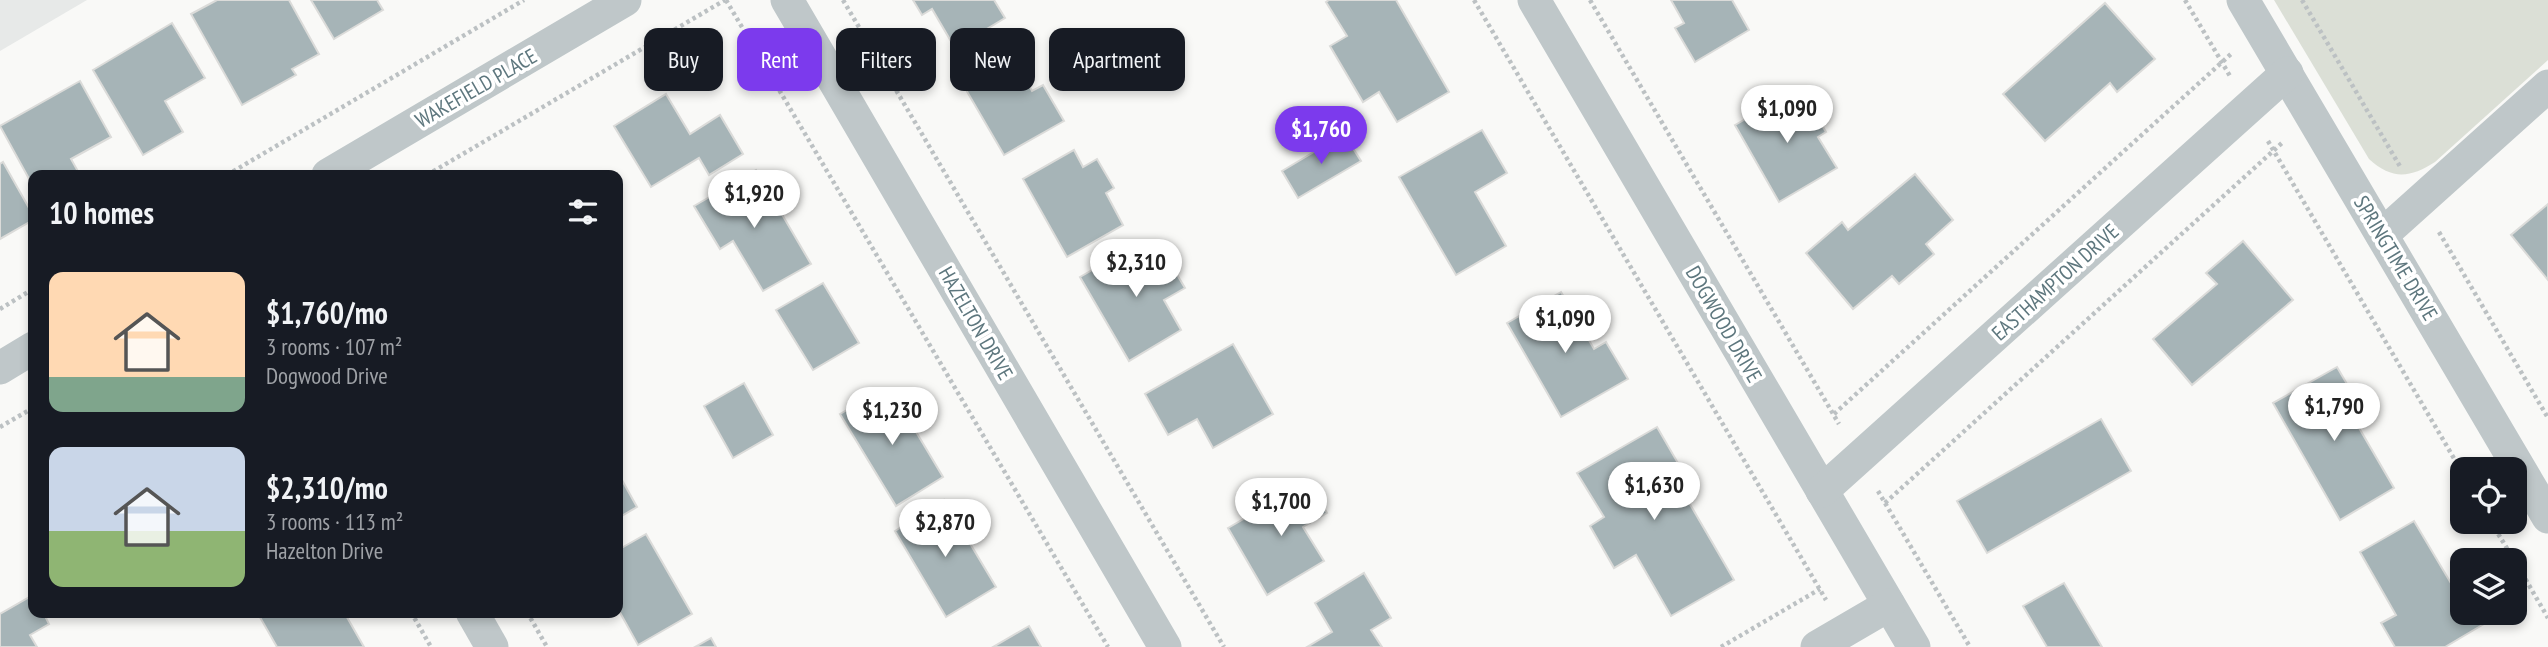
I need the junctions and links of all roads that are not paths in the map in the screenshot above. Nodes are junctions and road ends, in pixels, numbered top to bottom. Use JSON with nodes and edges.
{"nodes":[{"id":1,"x":625,"y":0,"type":"edge"},
{"id":2,"x":787,"y":0,"type":"edge"},
{"id":3,"x":1534,"y":0,"type":"edge"},
{"id":4,"x":2244,"y":0,"type":"edge"},
{"id":5,"x":2287,"y":73,"type":"junction"},
{"id":6,"x":2548,"y":86,"type":"edge"},
{"id":7,"x":336,"y":170,"type":"edge"},
{"id":8,"x":2382,"y":235,"type":"junction"},
{"id":9,"x":28,"y":351,"type":"edge"},
{"id":10,"x":0,"y":368,"type":"edge"},
{"id":11,"x":1822,"y":491,"type":"junction"},
{"id":12,"x":2548,"y":517,"type":"edge"},
{"id":13,"x":1889,"y":604,"type":"junction"},
{"id":14,"x":475,"y":618,"type":"edge"},
{"id":15,"x":492,"y":647,"type":"edge"},
{"id":16,"x":1165,"y":647,"type":"edge"},
{"id":17,"x":1817,"y":647,"type":"edge"},
{"id":18,"x":1914,"y":647,"type":"edge"}],
"edges":[{"from":1,"to":7,"type":"street","name":"WAKEFIELD PLACE"},
{"from":2,"to":16,"type":"street","name":"HAZELTON DRIVE"},
{"from":3,"to":11,"type":"street","name":"DOGWOOD DRIVE"},
{"from":4,"to":5,"type":"street","name":"SPRINGTIME DRIVE"},
{"from":5,"to":8,"type":"street","name":"SPRINGTIME DRIVE"},
{"from":5,"to":11,"type":"street","name":"EASTHAMPTON DRIVE"},
{"from":6,"to":8,"type":"street"},
{"from":8,"to":12,"type":"street","name":"SPRINGTIME DRIVE"},
{"from":9,"to":10,"type":"street"},
{"from":11,"to":13,"type":"street","name":"DOGWOOD DRIVE"},
{"from":13,"to":17,"type":"street"},
{"from":13,"to":18,"type":"street","name":"DOGWOOD DRIVE"},
{"from":14,"to":15,"type":"street"}]}
